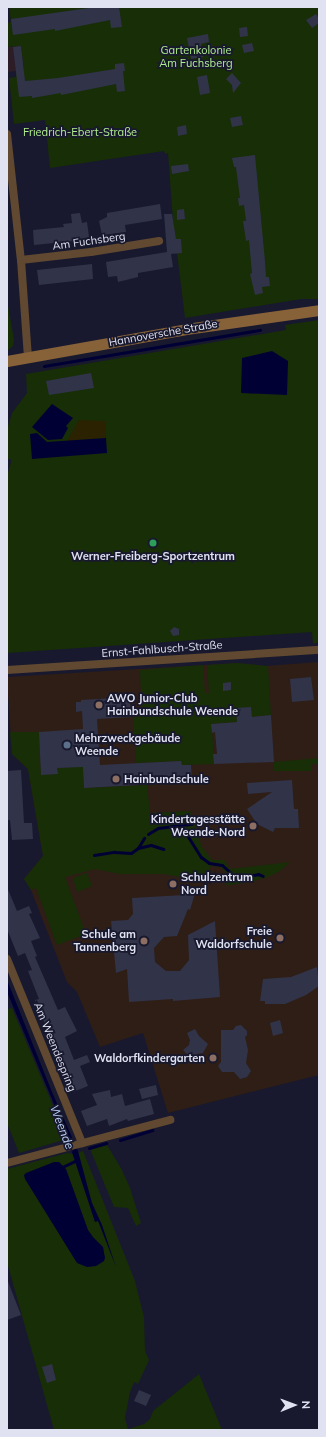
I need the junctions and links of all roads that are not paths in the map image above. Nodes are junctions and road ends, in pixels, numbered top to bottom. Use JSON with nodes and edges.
{"nodes":[{"id":1,"x":7,"y":134,"type":"edge"},
{"id":2,"x":9,"y":169,"type":"edge"},
{"id":3,"x":160,"y":241,"type":"dead end"},
{"id":4,"x":21,"y":260,"type":"junction"},
{"id":5,"x":319,"y":310,"type":"edge"},
{"id":6,"x":28,"y":357,"type":"junction"},
{"id":7,"x":7,"y":361,"type":"edge"},
{"id":8,"x":319,"y":650,"type":"edge"},
{"id":9,"x":7,"y":670,"type":"edge"},
{"id":10,"x":7,"y":960,"type":"edge"},
{"id":11,"x":170,"y":1120,"type":"dead end"},
{"id":12,"x":80,"y":1143,"type":"junction"},
{"id":13,"x":7,"y":1163,"type":"edge"}],
"edges":[{"from":1,"to":2,"type":"street"},
{"from":2,"to":4,"type":"street"},
{"from":3,"to":4,"type":"street","name":"Am Fuchsberg"},
{"from":4,"to":6,"type":"street"},
{"from":5,"to":6,"type":"street","name":"Hannoversche Straße"},
{"from":6,"to":7,"type":"street","name":"Hannoversche Straße"},
{"from":8,"to":9,"type":"street","name":"Ernst-Fahlbusch-Straße"},
{"from":10,"to":12,"type":"street","name":"Am Weendespring"},
{"from":11,"to":12,"type":"street"},
{"from":12,"to":13,"type":"street"}]}
